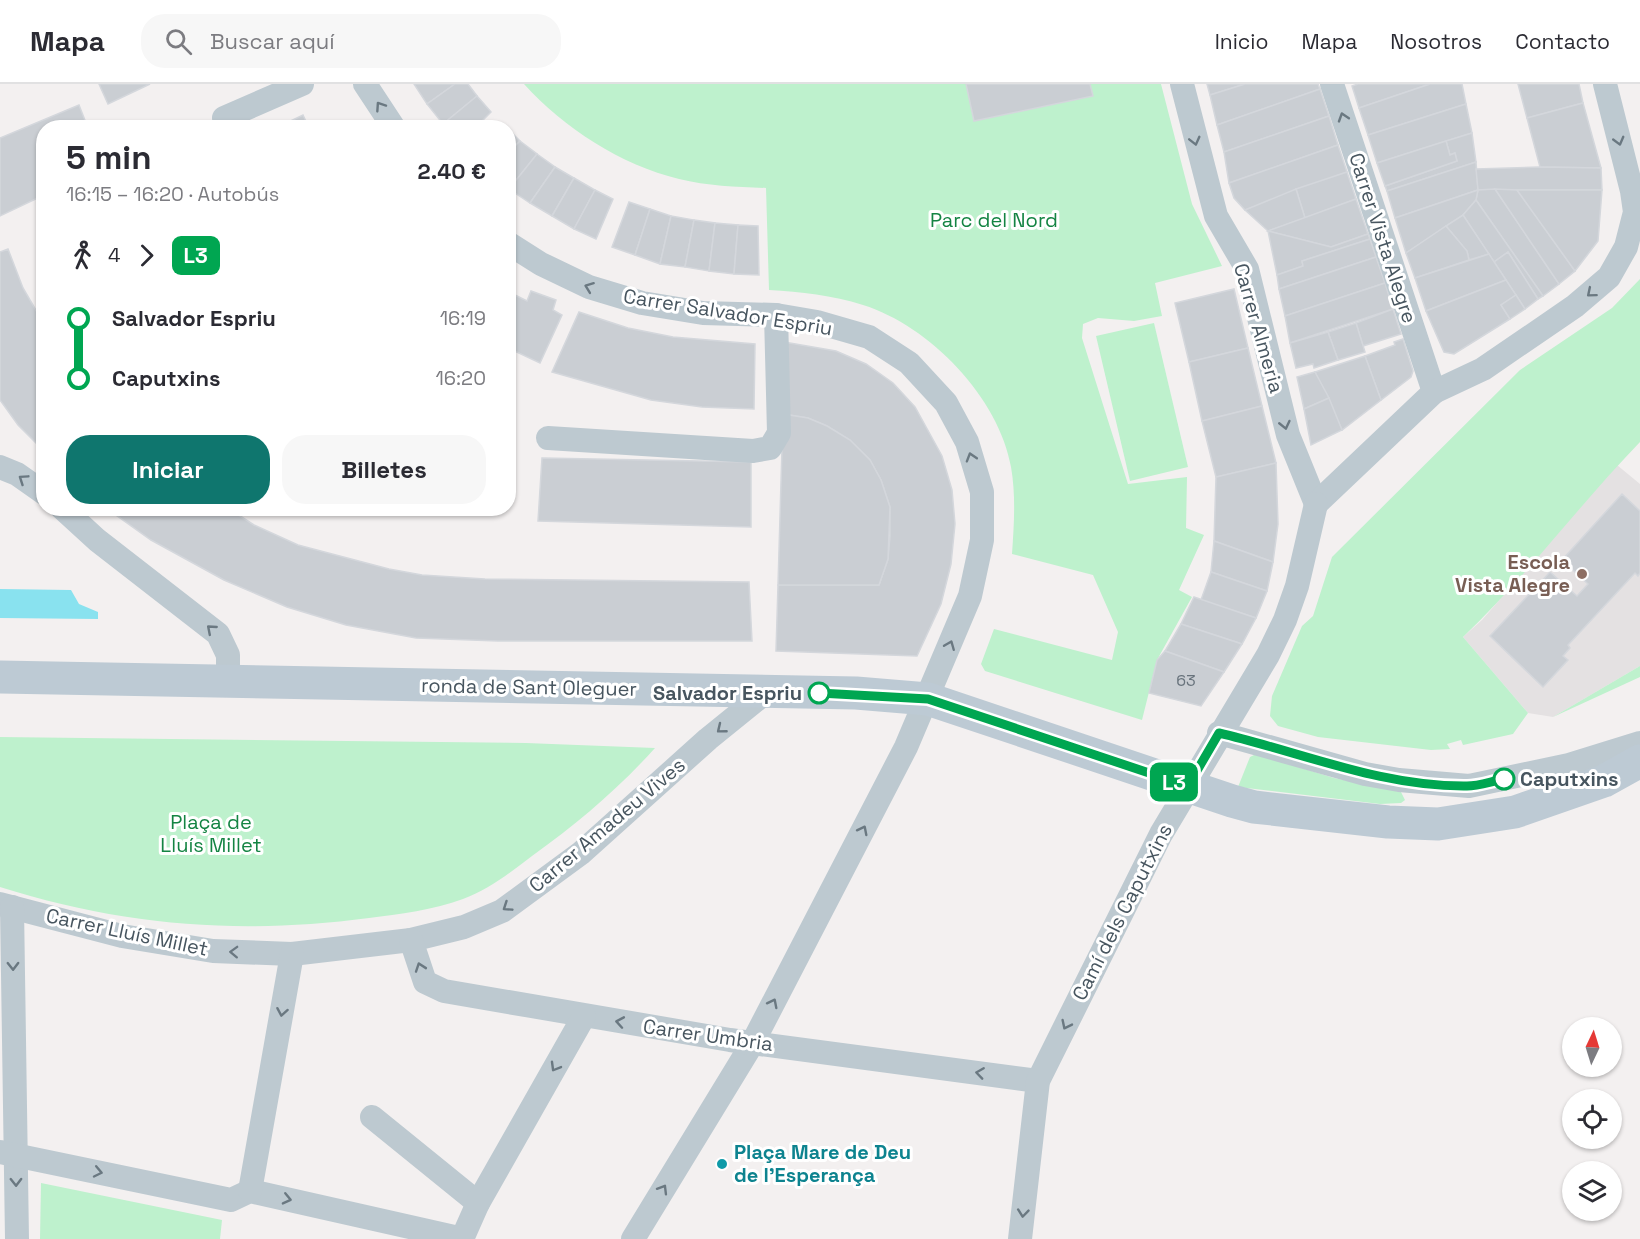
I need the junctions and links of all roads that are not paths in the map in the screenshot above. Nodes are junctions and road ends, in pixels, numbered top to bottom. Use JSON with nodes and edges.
{"nodes":[{"id":1,"x":302,"y":84,"type":"edge"},
{"id":2,"x":365,"y":84,"type":"edge"},
{"id":3,"x":1182,"y":84,"type":"edge"},
{"id":4,"x":1332,"y":84,"type":"edge"},
{"id":5,"x":1605,"y":84,"type":"edge"},
{"id":6,"x":224,"y":118,"type":"dead end"},
{"id":7,"x":389,"y":120,"type":"edge"},
{"id":8,"x":516,"y":248,"type":"edge"},
{"id":9,"x":776,"y":315,"type":"junction"},
{"id":10,"x":1434,"y":392,"type":"junction"},
{"id":11,"x":548,"y":438,"type":"dead end"},
{"id":12,"x":0,"y":467,"type":"edge"},
{"id":13,"x":36,"y":487,"type":"edge"},
{"id":14,"x":1316,"y":504,"type":"junction"},
{"id":15,"x":71,"y":516,"type":"edge"},
{"id":16,"x":0,"y":677,"type":"edge"},
{"id":17,"x":228,"y":681,"type":"junction"},
{"id":18,"x":766,"y":692,"type":"junction"},
{"id":19,"x":928,"y":699,"type":"junction"},
{"id":20,"x":1219,"y":733,"type":"junction"},
{"id":21,"x":1640,"y":743,"type":"edge"},
{"id":22,"x":1640,"y":761,"type":"edge"},
{"id":23,"x":1188,"y":786,"type":"junction"},
{"id":24,"x":6,"y":906,"type":"edge"},
{"id":25,"x":411,"y":940,"type":"junction"},
{"id":26,"x":292,"y":954,"type":"junction"},
{"id":27,"x":584,"y":1016,"type":"junction"},
{"id":28,"x":752,"y":1044,"type":"junction"},
{"id":29,"x":1038,"y":1082,"type":"junction"},
{"id":30,"x":372,"y":1117,"type":"dead end"},
{"id":31,"x":8,"y":1153,"type":"edge"},
{"id":32,"x":250,"y":1191,"type":"junction"},
{"id":33,"x":478,"y":1203,"type":"junction"},
{"id":34,"x":17,"y":1239,"type":"edge"},
{"id":35,"x":462,"y":1239,"type":"edge"},
{"id":36,"x":633,"y":1239,"type":"edge"},
{"id":37,"x":1020,"y":1239,"type":"edge"}],
"edges":[{"from":1,"to":6,"type":"street"},
{"from":7,"to":2,"type":"street","one_way":true},
{"from":3,"to":14,"type":"street","name":"Carrer Almeria","one_way":true},
{"from":10,"to":4,"type":"street","name":"Carrer Vista Alegre","one_way":true},
{"from":5,"to":10,"type":"street","one_way":true},
{"from":9,"to":8,"type":"street","name":"Carrer Salvador Espriu","one_way":true},
{"from":9,"to":11,"type":"street"},
{"from":19,"to":9,"type":"street","name":"Carrer Salvador Espriu","one_way":true},
{"from":10,"to":14,"type":"street"},
{"from":13,"to":12,"type":"street","one_way":true},
{"from":14,"to":20,"type":"street","name":"Camí dels Caputxins"},
{"from":17,"to":15,"type":"street","one_way":true},
{"from":16,"to":17,"type":"street","name":"ronda de Sant Oleguer"},
{"from":17,"to":18,"type":"street","name":"ronda de Sant Oleguer"},
{"from":18,"to":19,"type":"street","name":"ronda de Sant Oleguer"},
{"from":18,"to":25,"type":"street","name":"Carrer Amadeu Vives","one_way":true},
{"from":19,"to":23,"type":"street","name":"ronda de Sant Oleguer"},
{"from":28,"to":19,"type":"street","name":"Carrer Salvador Espriu","one_way":true},
{"from":20,"to":21,"type":"street"},
{"from":20,"to":23,"type":"street","name":"Camí dels Caputxins"},
{"from":22,"to":23,"type":"street","name":"ronda de Sant Oleguer"},
{"from":23,"to":29,"type":"street","name":"Camí dels Caputxins","one_way":true},
{"from":26,"to":24,"type":"street","name":"Carrer Lluís Millet","one_way":true},
{"from":24,"to":31,"type":"street","one_way":true},
{"from":25,"to":26,"type":"street","name":"Carrer Amadeu Vives"},
{"from":27,"to":25,"type":"street","name":"Carrer Umbria","one_way":true},
{"from":26,"to":32,"type":"street","one_way":true},
{"from":28,"to":27,"type":"street","name":"Carrer Umbria","one_way":true},
{"from":27,"to":33,"type":"street","one_way":true},
{"from":29,"to":28,"type":"street","name":"Carrer Umbria","one_way":true},
{"from":36,"to":28,"type":"street","name":"Carrer Salvador Espriu","one_way":true},
{"from":29,"to":37,"type":"street","name":"Camí dels Caputxins","one_way":true},
{"from":30,"to":33,"type":"street"},
{"from":31,"to":32,"type":"street","one_way":true},
{"from":31,"to":34,"type":"street","one_way":true},
{"from":32,"to":35,"type":"street","one_way":true},
{"from":33,"to":35,"type":"street"}]}
